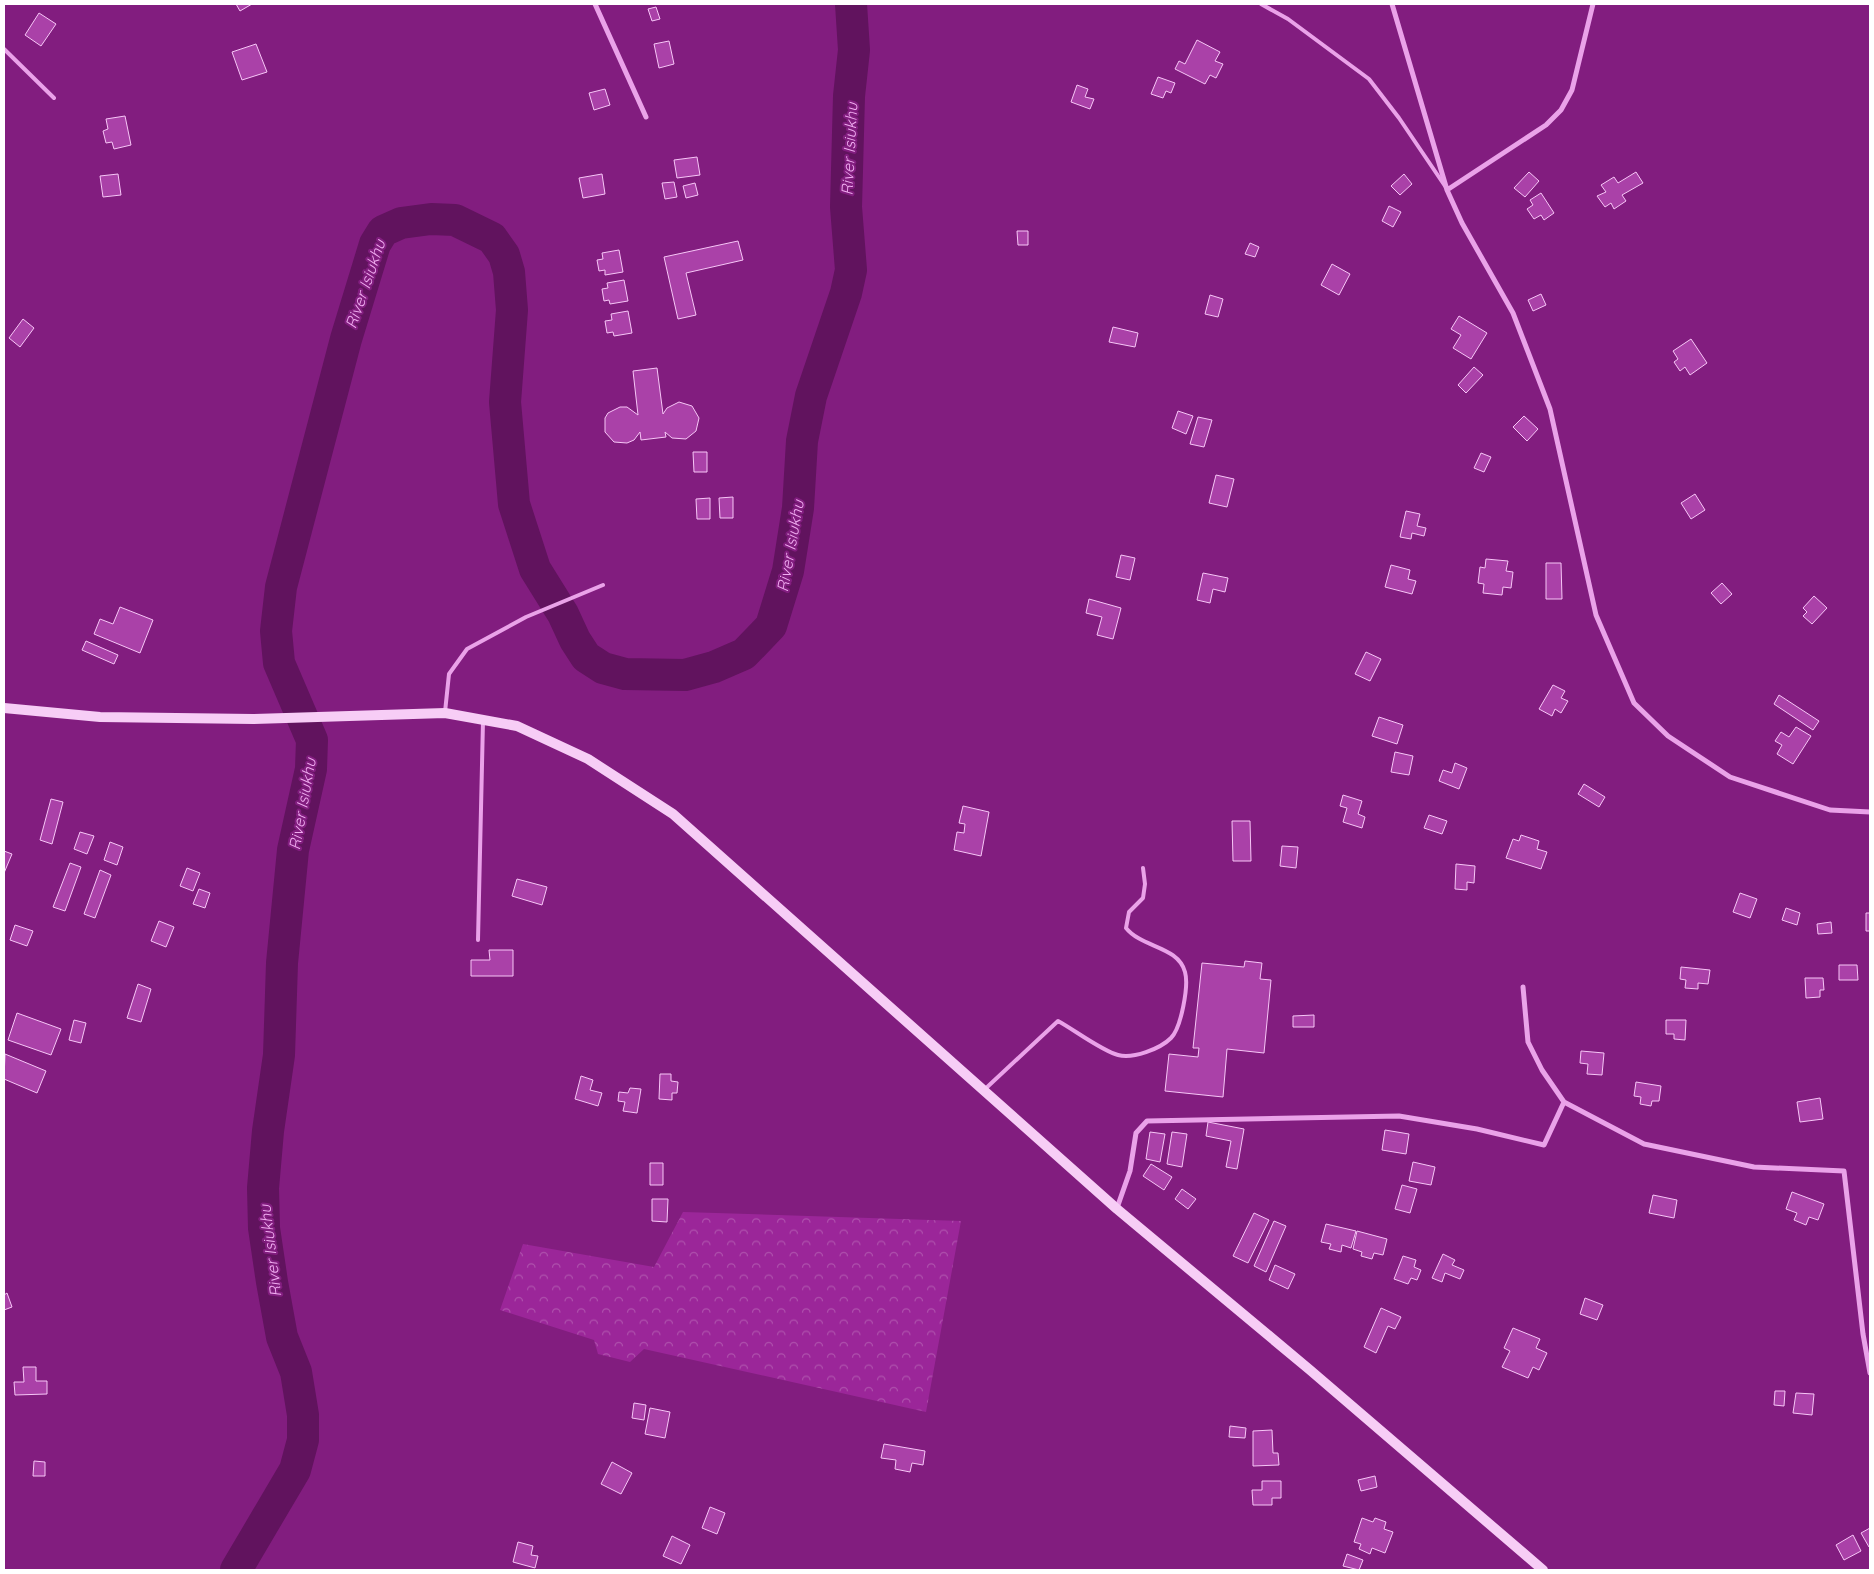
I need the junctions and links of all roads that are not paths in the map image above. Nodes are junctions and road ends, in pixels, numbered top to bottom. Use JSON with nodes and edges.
{"nodes":[{"id":1,"x":595,"y":4,"type":"edge"},
{"id":2,"x":1261,"y":4,"type":"edge"},
{"id":3,"x":1392,"y":4,"type":"edge"},
{"id":4,"x":1593,"y":4,"type":"edge"},
{"id":5,"x":4,"y":49,"type":"edge"},
{"id":6,"x":54,"y":98,"type":"dead end"},
{"id":7,"x":646,"y":117,"type":"dead end"},
{"id":8,"x":1447,"y":190,"type":"junction"},
{"id":9,"x":603,"y":585,"type":"dead end"},
{"id":10,"x":4,"y":708,"type":"edge"},
{"id":11,"x":444,"y":713,"type":"junction"},
{"id":12,"x":483,"y":718,"type":"junction"},
{"id":13,"x":1870,"y":812,"type":"edge"},
{"id":14,"x":1143,"y":868,"type":"dead end"},
{"id":15,"x":478,"y":940,"type":"dead end"},
{"id":16,"x":1523,"y":987,"type":"dead end"},
{"id":17,"x":984,"y":1090,"type":"junction"},
{"id":18,"x":1564,"y":1102,"type":"junction"},
{"id":19,"x":1117,"y":1208,"type":"junction"},
{"id":20,"x":1870,"y":1373,"type":"edge"},
{"id":21,"x":1543,"y":1570,"type":"edge"}],
"edges":[{"from":1,"to":7,"type":"street"},
{"from":2,"to":8,"type":"lane"},
{"from":3,"to":8,"type":"street"},
{"from":4,"to":8,"type":"street"},
{"from":5,"to":6,"type":"lane"},
{"from":8,"to":13,"type":"street"},
{"from":9,"to":11,"type":"lane"},
{"from":10,"to":11,"type":"main road"},
{"from":11,"to":12,"type":"main road"},
{"from":12,"to":15,"type":"lane"},
{"from":12,"to":17,"type":"main road"},
{"from":14,"to":17,"type":"lane"},
{"from":16,"to":18,"type":"street"},
{"from":17,"to":19,"type":"main road"},
{"from":18,"to":19,"type":"street"},
{"from":18,"to":20,"type":"street"},
{"from":19,"to":21,"type":"main road"}]}
